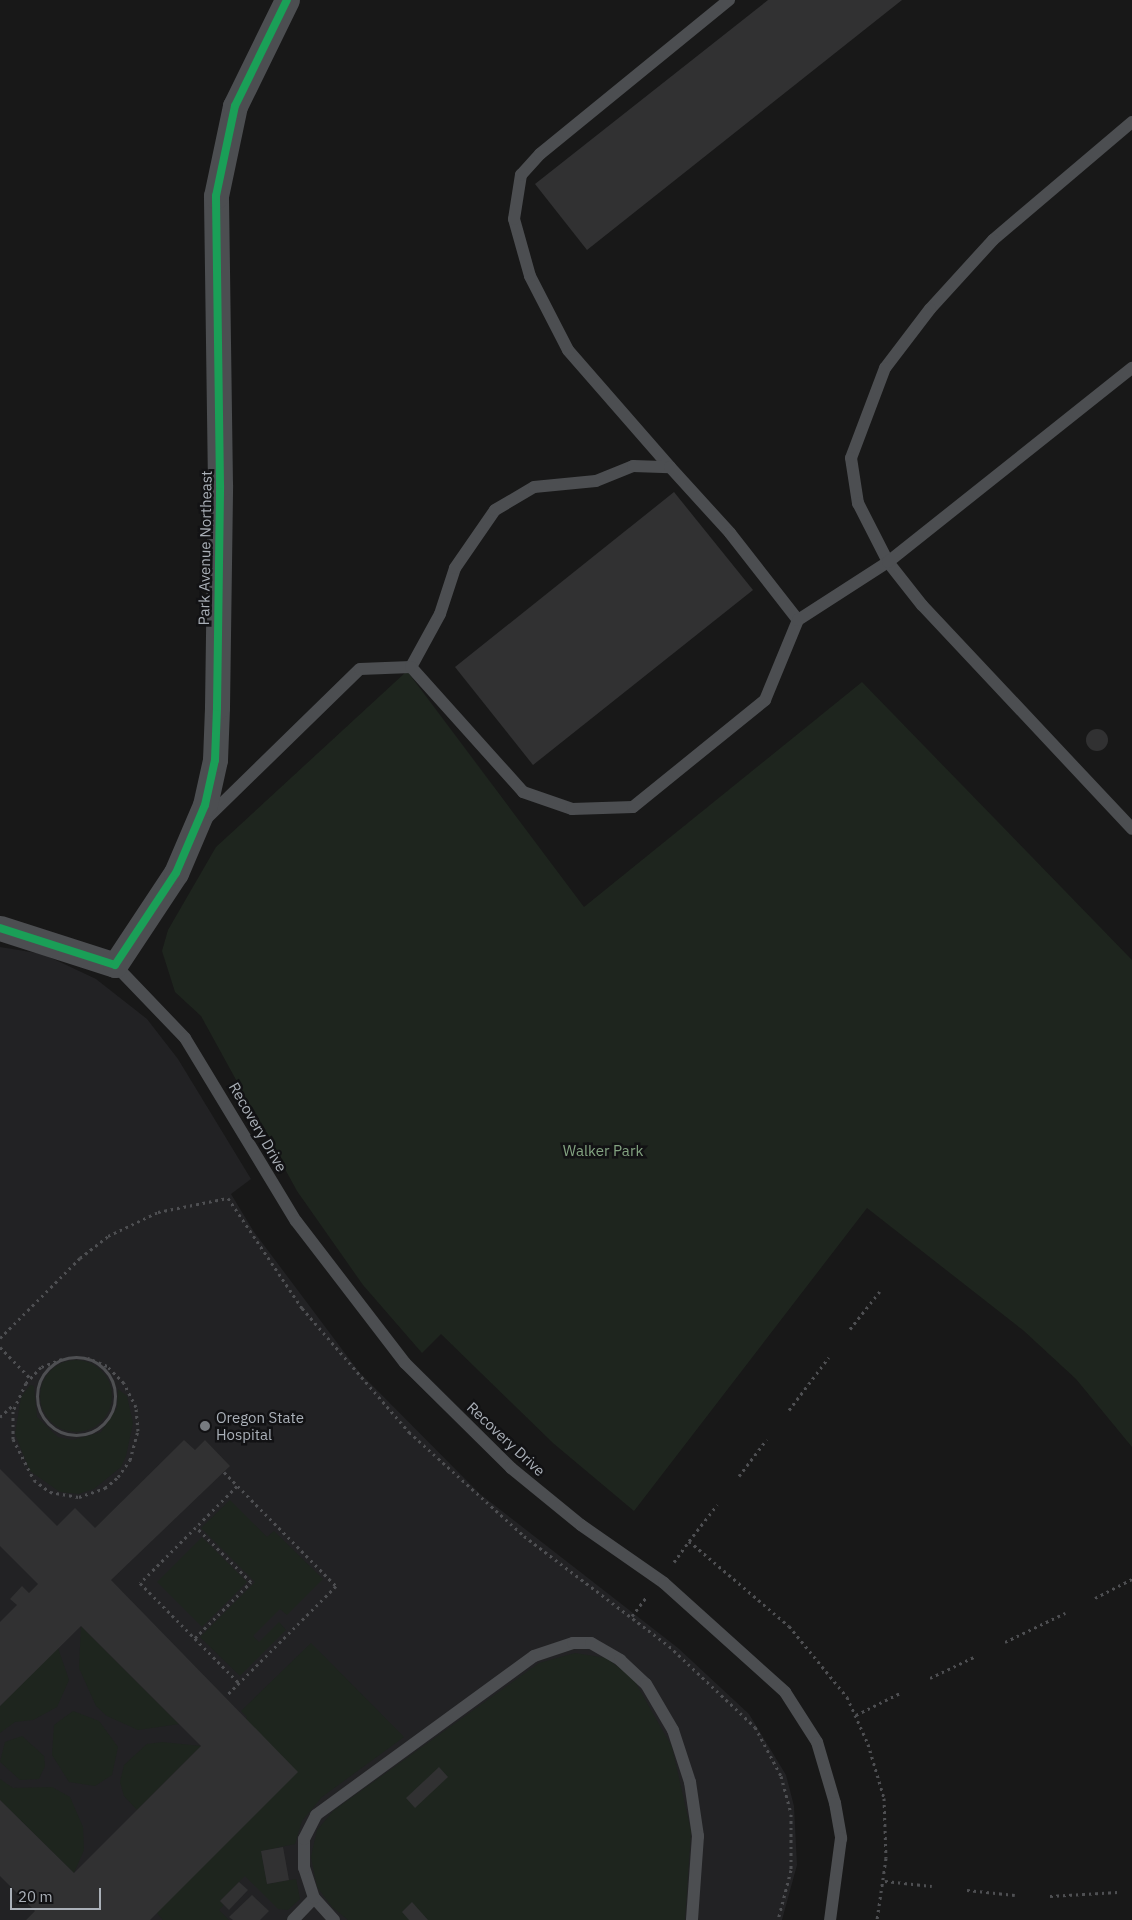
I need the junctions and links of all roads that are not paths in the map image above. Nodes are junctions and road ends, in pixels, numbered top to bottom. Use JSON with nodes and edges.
{"nodes":[{"id":1,"x":287,"y":0,"type":"edge"},
{"id":2,"x":729,"y":0,"type":"edge"},
{"id":3,"x":1132,"y":122,"type":"edge"},
{"id":4,"x":1132,"y":368,"type":"edge"},
{"id":5,"x":670,"y":467,"type":"junction"},
{"id":6,"x":888,"y":562,"type":"junction"},
{"id":7,"x":798,"y":620,"type":"junction"},
{"id":8,"x":411,"y":667,"type":"junction"},
{"id":9,"x":197,"y":827,"type":"junction"},
{"id":10,"x":1132,"y":829,"type":"edge"},
{"id":11,"x":0,"y":928,"type":"edge"},
{"id":12,"x":115,"y":965,"type":"junction"},
{"id":13,"x":314,"y":1898,"type":"junction"},
{"id":14,"x":292,"y":1920,"type":"edge"},
{"id":15,"x":334,"y":1920,"type":"edge"},
{"id":16,"x":692,"y":1920,"type":"edge"},
{"id":17,"x":830,"y":1920,"type":"edge"}],
"edges":[{"from":1,"to":9,"type":"street","name":"Park Avenue Northeast"},
{"from":2,"to":5,"type":"lane"},
{"from":3,"to":6,"type":"lane"},
{"from":4,"to":6,"type":"lane"},
{"from":5,"to":7,"type":"lane"},
{"from":5,"to":8,"type":"lane"},
{"from":6,"to":7,"type":"lane"},
{"from":6,"to":10,"type":"lane"},
{"from":7,"to":8,"type":"lane"},
{"from":8,"to":9,"type":"lane"},
{"from":9,"to":12,"type":"street","name":"Park Avenue Northeast"},
{"from":11,"to":12,"type":"street"},
{"from":12,"to":17,"type":"lane","name":"Recovery Drive"},
{"from":13,"to":14,"type":"lane"},
{"from":13,"to":15,"type":"lane"},
{"from":13,"to":16,"type":"lane"}]}
